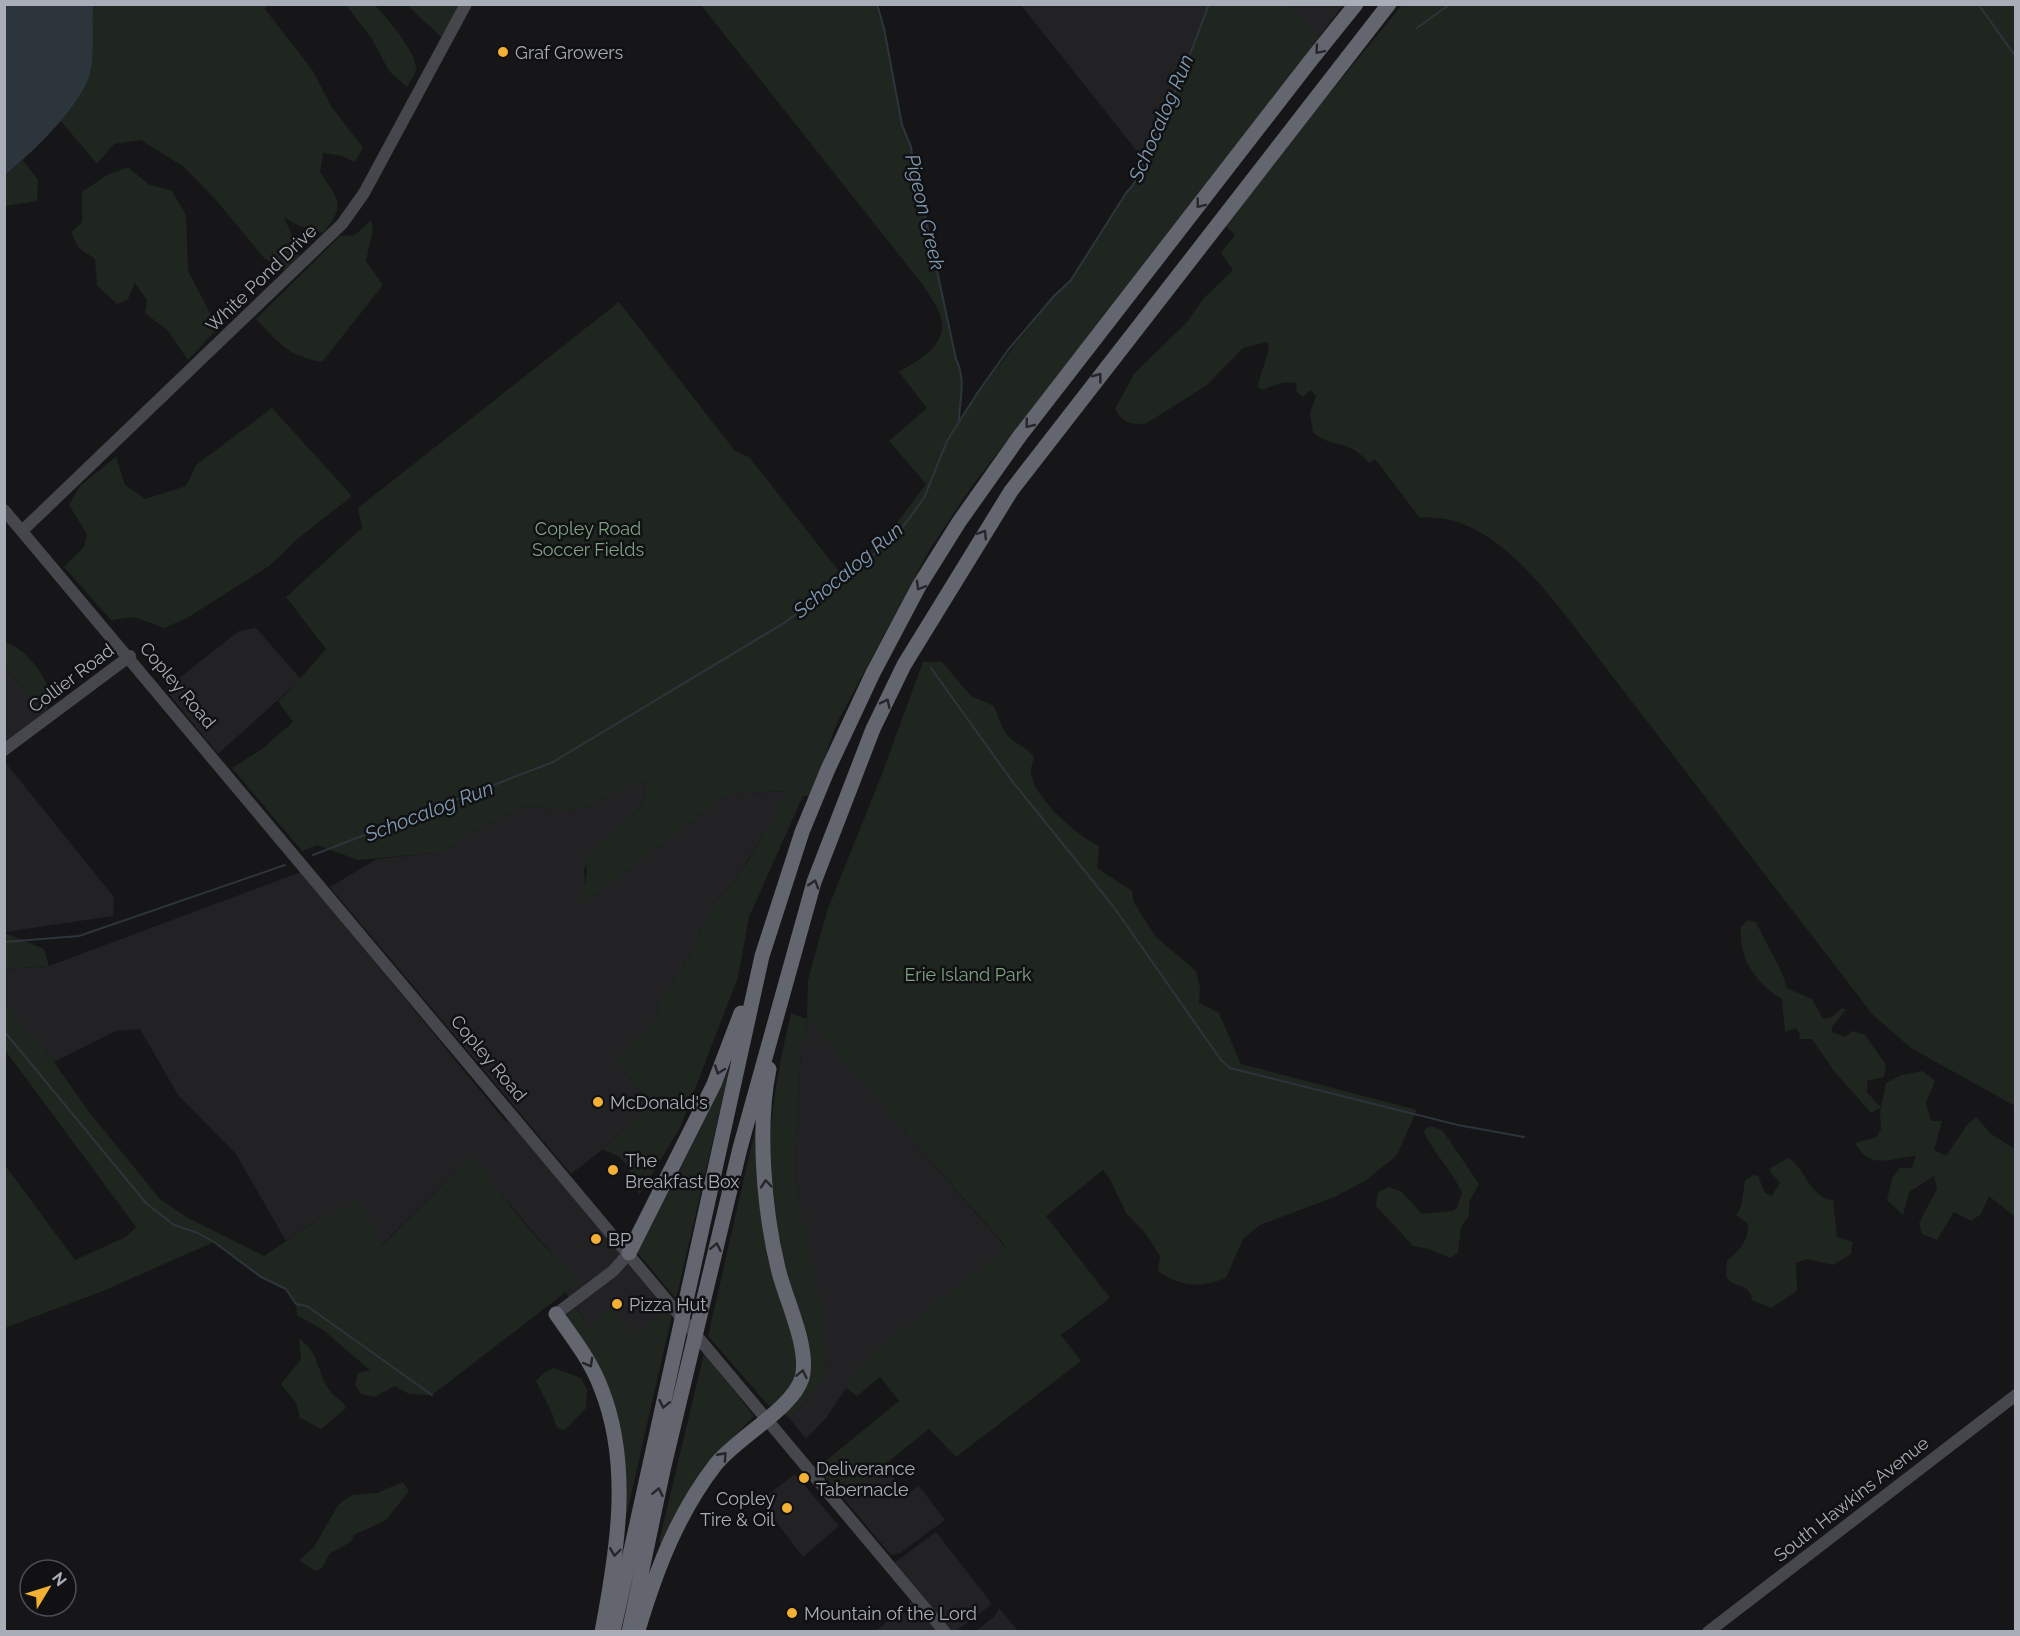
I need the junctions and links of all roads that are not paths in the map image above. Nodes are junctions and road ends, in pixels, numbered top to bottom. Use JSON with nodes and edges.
{"nodes":[{"id":1,"x":466,"y":4,"type":"edge"},
{"id":2,"x":1356,"y":4,"type":"edge"},
{"id":3,"x":1389,"y":4,"type":"edge"},
{"id":4,"x":4,"y":510,"type":"edge"},
{"id":5,"x":22,"y":531,"type":"junction"},
{"id":6,"x":130,"y":656,"type":"junction"},
{"id":7,"x":4,"y":750,"type":"edge"},
{"id":8,"x":799,"y":941,"type":"junction"},
{"id":9,"x":762,"y":956,"type":"junction"},
{"id":10,"x":629,"y":1253,"type":"junction"},
{"id":11,"x":556,"y":1314,"type":"joint"},
{"id":12,"x":2016,"y":1395,"type":"edge"},
{"id":13,"x":767,"y":1419,"type":"junction"},
{"id":14,"x":602,"y":1632,"type":"edge"},
{"id":15,"x":613,"y":1632,"type":"edge"},
{"id":16,"x":629,"y":1632,"type":"edge"},
{"id":17,"x":637,"y":1632,"type":"edge"},
{"id":18,"x":945,"y":1632,"type":"edge"},
{"id":19,"x":1708,"y":1632,"type":"edge"}],
"edges":[{"from":1,"to":5,"type":"main road","name":"White Pond Drive"},
{"from":2,"to":9,"type":"highway","one_way":true},
{"from":8,"to":3,"type":"highway","one_way":true},
{"from":4,"to":5,"type":"main road","name":"Copley Road"},
{"from":5,"to":6,"type":"main road","name":"Copley Road"},
{"from":6,"to":7,"type":"main road","name":"Collier Road"},
{"from":6,"to":10,"type":"main road","name":"Copley Road"},
{"from":13,"to":8,"type":"highway","one_way":true},
{"from":16,"to":8,"type":"highway","one_way":true},
{"from":9,"to":10,"type":"highway","one_way":true},
{"from":9,"to":15,"type":"highway","one_way":true},
{"from":10,"to":11,"type":"main road"},
{"from":10,"to":13,"type":"main road","name":"Copley Road"},
{"from":11,"to":14,"type":"highway","one_way":true},
{"from":12,"to":19,"type":"main road","name":"South Hawkins Avenue"},
{"from":17,"to":13,"type":"highway","one_way":true},
{"from":13,"to":18,"type":"main road","name":"Copley Road"}]}
